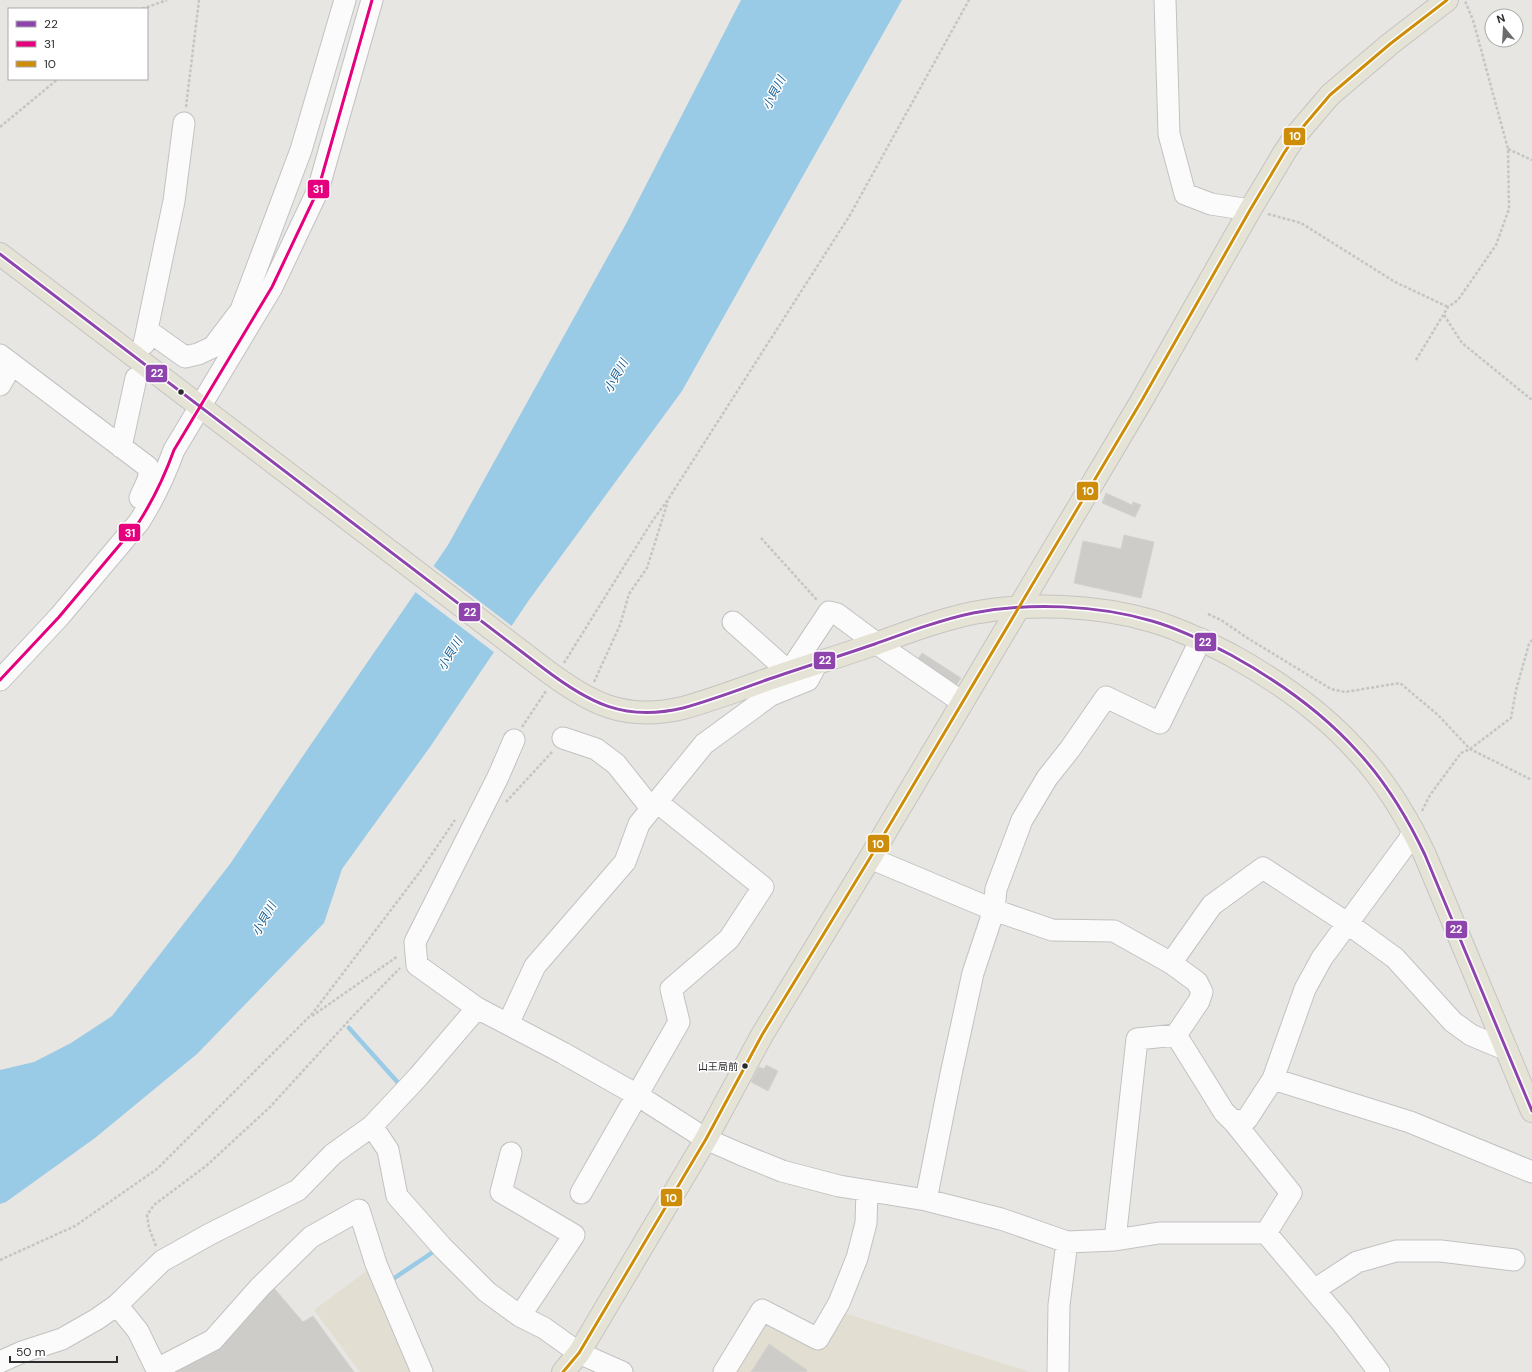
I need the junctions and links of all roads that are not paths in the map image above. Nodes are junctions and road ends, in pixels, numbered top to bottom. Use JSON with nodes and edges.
{"nodes":[{"id":1,"x":345,"y":0,"type":"edge"},
{"id":2,"x":372,"y":0,"type":"edge"},
{"id":3,"x":1165,"y":0,"type":"edge"},
{"id":4,"x":1447,"y":0,"type":"edge"},
{"id":5,"x":184,"y":123,"type":"road end"},
{"id":6,"x":1250,"y":210,"type":"junction"},
{"id":7,"x":0,"y":254,"type":"edge"},
{"id":8,"x":6,"y":359,"type":"edge"},
{"id":9,"x":136,"y":378,"type":"dead end"},
{"id":10,"x":0,"y":385,"type":"edge"},
{"id":11,"x":206,"y":411,"type":"junction"},
{"id":12,"x":121,"y":447,"type":"junction"},
{"id":13,"x":148,"y":509,"type":"junction"},
{"id":14,"x":1019,"y":607,"type":"junction"},
{"id":15,"x":733,"y":622,"type":"dead end"},
{"id":16,"x":1201,"y":639,"type":"junction"},
{"id":17,"x":876,"y":643,"type":"junction"},
{"id":18,"x":817,"y":663,"type":"junction"},
{"id":19,"x":789,"y":672,"type":"junction"},
{"id":20,"x":0,"y":680,"type":"edge"},
{"id":21,"x":962,"y":702,"type":"junction"},
{"id":22,"x":563,"y":738,"type":"road end"},
{"id":23,"x":514,"y":740,"type":"dead end"},
{"id":24,"x":654,"y":805,"type":"junction"},
{"id":25,"x":1413,"y":830,"type":"junction"},
{"id":26,"x":870,"y":858,"type":"junction"},
{"id":27,"x":994,"y":910,"type":"junction"},
{"id":28,"x":1347,"y":923,"type":"junction"},
{"id":29,"x":1171,"y":963,"type":"junction"},
{"id":30,"x":477,"y":1008,"type":"junction"},
{"id":31,"x":508,"y":1024,"type":"junction"},
{"id":32,"x":1176,"y":1035,"type":"junction"},
{"id":33,"x":1507,"y":1050,"type":"junction"},
{"id":34,"x":1273,"y":1079,"type":"junction"},
{"id":35,"x":637,"y":1095,"type":"junction"},
{"id":36,"x":1532,"y":1111,"type":"edge"},
{"id":37,"x":1234,"y":1122,"type":"junction"},
{"id":38,"x":372,"y":1126,"type":"junction"},
{"id":39,"x":706,"y":1139,"type":"junction"},
{"id":40,"x":511,"y":1153,"type":"dead end"},
{"id":41,"x":1532,"y":1172,"type":"edge"},
{"id":42,"x":867,"y":1191,"type":"junction"},
{"id":43,"x":581,"y":1193,"type":"dead end"},
{"id":44,"x":926,"y":1200,"type":"junction"},
{"id":45,"x":1266,"y":1233,"type":"junction"},
{"id":46,"x":1115,"y":1240,"type":"junction"},
{"id":47,"x":1067,"y":1242,"type":"junction"},
{"id":48,"x":1514,"y":1260,"type":"dead end"},
{"id":49,"x":1314,"y":1290,"type":"junction"},
{"id":50,"x":117,"y":1305,"type":"junction"},
{"id":51,"x":520,"y":1316,"type":"junction"},
{"id":52,"x":580,"y":1353,"type":"junction"},
{"id":53,"x":0,"y":1362,"type":"edge"},
{"id":54,"x":158,"y":1370,"type":"edge"},
{"id":55,"x":422,"y":1372,"type":"edge"},
{"id":56,"x":563,"y":1372,"type":"edge"},
{"id":57,"x":622,"y":1372,"type":"edge"},
{"id":58,"x":724,"y":1372,"type":"edge"},
{"id":59,"x":1058,"y":1372,"type":"edge"},
{"id":60,"x":1379,"y":1372,"type":"edge"}],
"edges":[{"from":1,"to":5,"type":"street"},
{"from":2,"to":11,"type":"street"},
{"from":3,"to":6,"type":"street"},
{"from":4,"to":6,"type":"main road"},
{"from":6,"to":14,"type":"main road"},
{"from":7,"to":11,"type":"main road"},
{"from":8,"to":10,"type":"street"},
{"from":8,"to":12,"type":"street"},
{"from":9,"to":12,"type":"street"},
{"from":11,"to":13,"type":"street"},
{"from":11,"to":19,"type":"main road"},
{"from":12,"to":13,"type":"street"},
{"from":13,"to":20,"type":"street"},
{"from":14,"to":16,"type":"main road"},
{"from":14,"to":17,"type":"main road"},
{"from":14,"to":21,"type":"main road"},
{"from":15,"to":19,"type":"street"},
{"from":16,"to":25,"type":"main road"},
{"from":16,"to":27,"type":"street"},
{"from":17,"to":18,"type":"main road"},
{"from":17,"to":19,"type":"street"},
{"from":17,"to":21,"type":"street"},
{"from":18,"to":19,"type":"main road"},
{"from":18,"to":24,"type":"street"},
{"from":21,"to":26,"type":"main road"},
{"from":22,"to":24,"type":"street"},
{"from":23,"to":30,"type":"street"},
{"from":24,"to":31,"type":"street"},
{"from":24,"to":35,"type":"street"},
{"from":25,"to":28,"type":"street"},
{"from":25,"to":33,"type":"main road"},
{"from":26,"to":27,"type":"street"},
{"from":26,"to":39,"type":"main road"},
{"from":27,"to":29,"type":"street"},
{"from":27,"to":44,"type":"street"},
{"from":28,"to":29,"type":"street"},
{"from":28,"to":33,"type":"street"},
{"from":28,"to":34,"type":"street"},
{"from":29,"to":32,"type":"street"},
{"from":30,"to":31,"type":"street"},
{"from":30,"to":38,"type":"street"},
{"from":31,"to":35,"type":"street"},
{"from":32,"to":37,"type":"street"},
{"from":32,"to":46,"type":"street"},
{"from":33,"to":36,"type":"main road"},
{"from":34,"to":37,"type":"street"},
{"from":34,"to":41,"type":"street"},
{"from":35,"to":39,"type":"street"},
{"from":35,"to":43,"type":"street"},
{"from":37,"to":45,"type":"street"},
{"from":38,"to":50,"type":"street"},
{"from":38,"to":51,"type":"street"},
{"from":39,"to":42,"type":"street"},
{"from":39,"to":52,"type":"main road"},
{"from":40,"to":51,"type":"street"},
{"from":42,"to":44,"type":"street"},
{"from":42,"to":58,"type":"street"},
{"from":44,"to":47,"type":"street"},
{"from":45,"to":46,"type":"street"},
{"from":45,"to":49,"type":"street"},
{"from":46,"to":47,"type":"street"},
{"from":47,"to":59,"type":"street"},
{"from":48,"to":49,"type":"street"},
{"from":49,"to":60,"type":"street"},
{"from":50,"to":53,"type":"street"},
{"from":50,"to":54,"type":"street"},
{"from":51,"to":52,"type":"street"},
{"from":52,"to":56,"type":"main road"},
{"from":52,"to":57,"type":"street"},
{"from":54,"to":55,"type":"street"}]}
